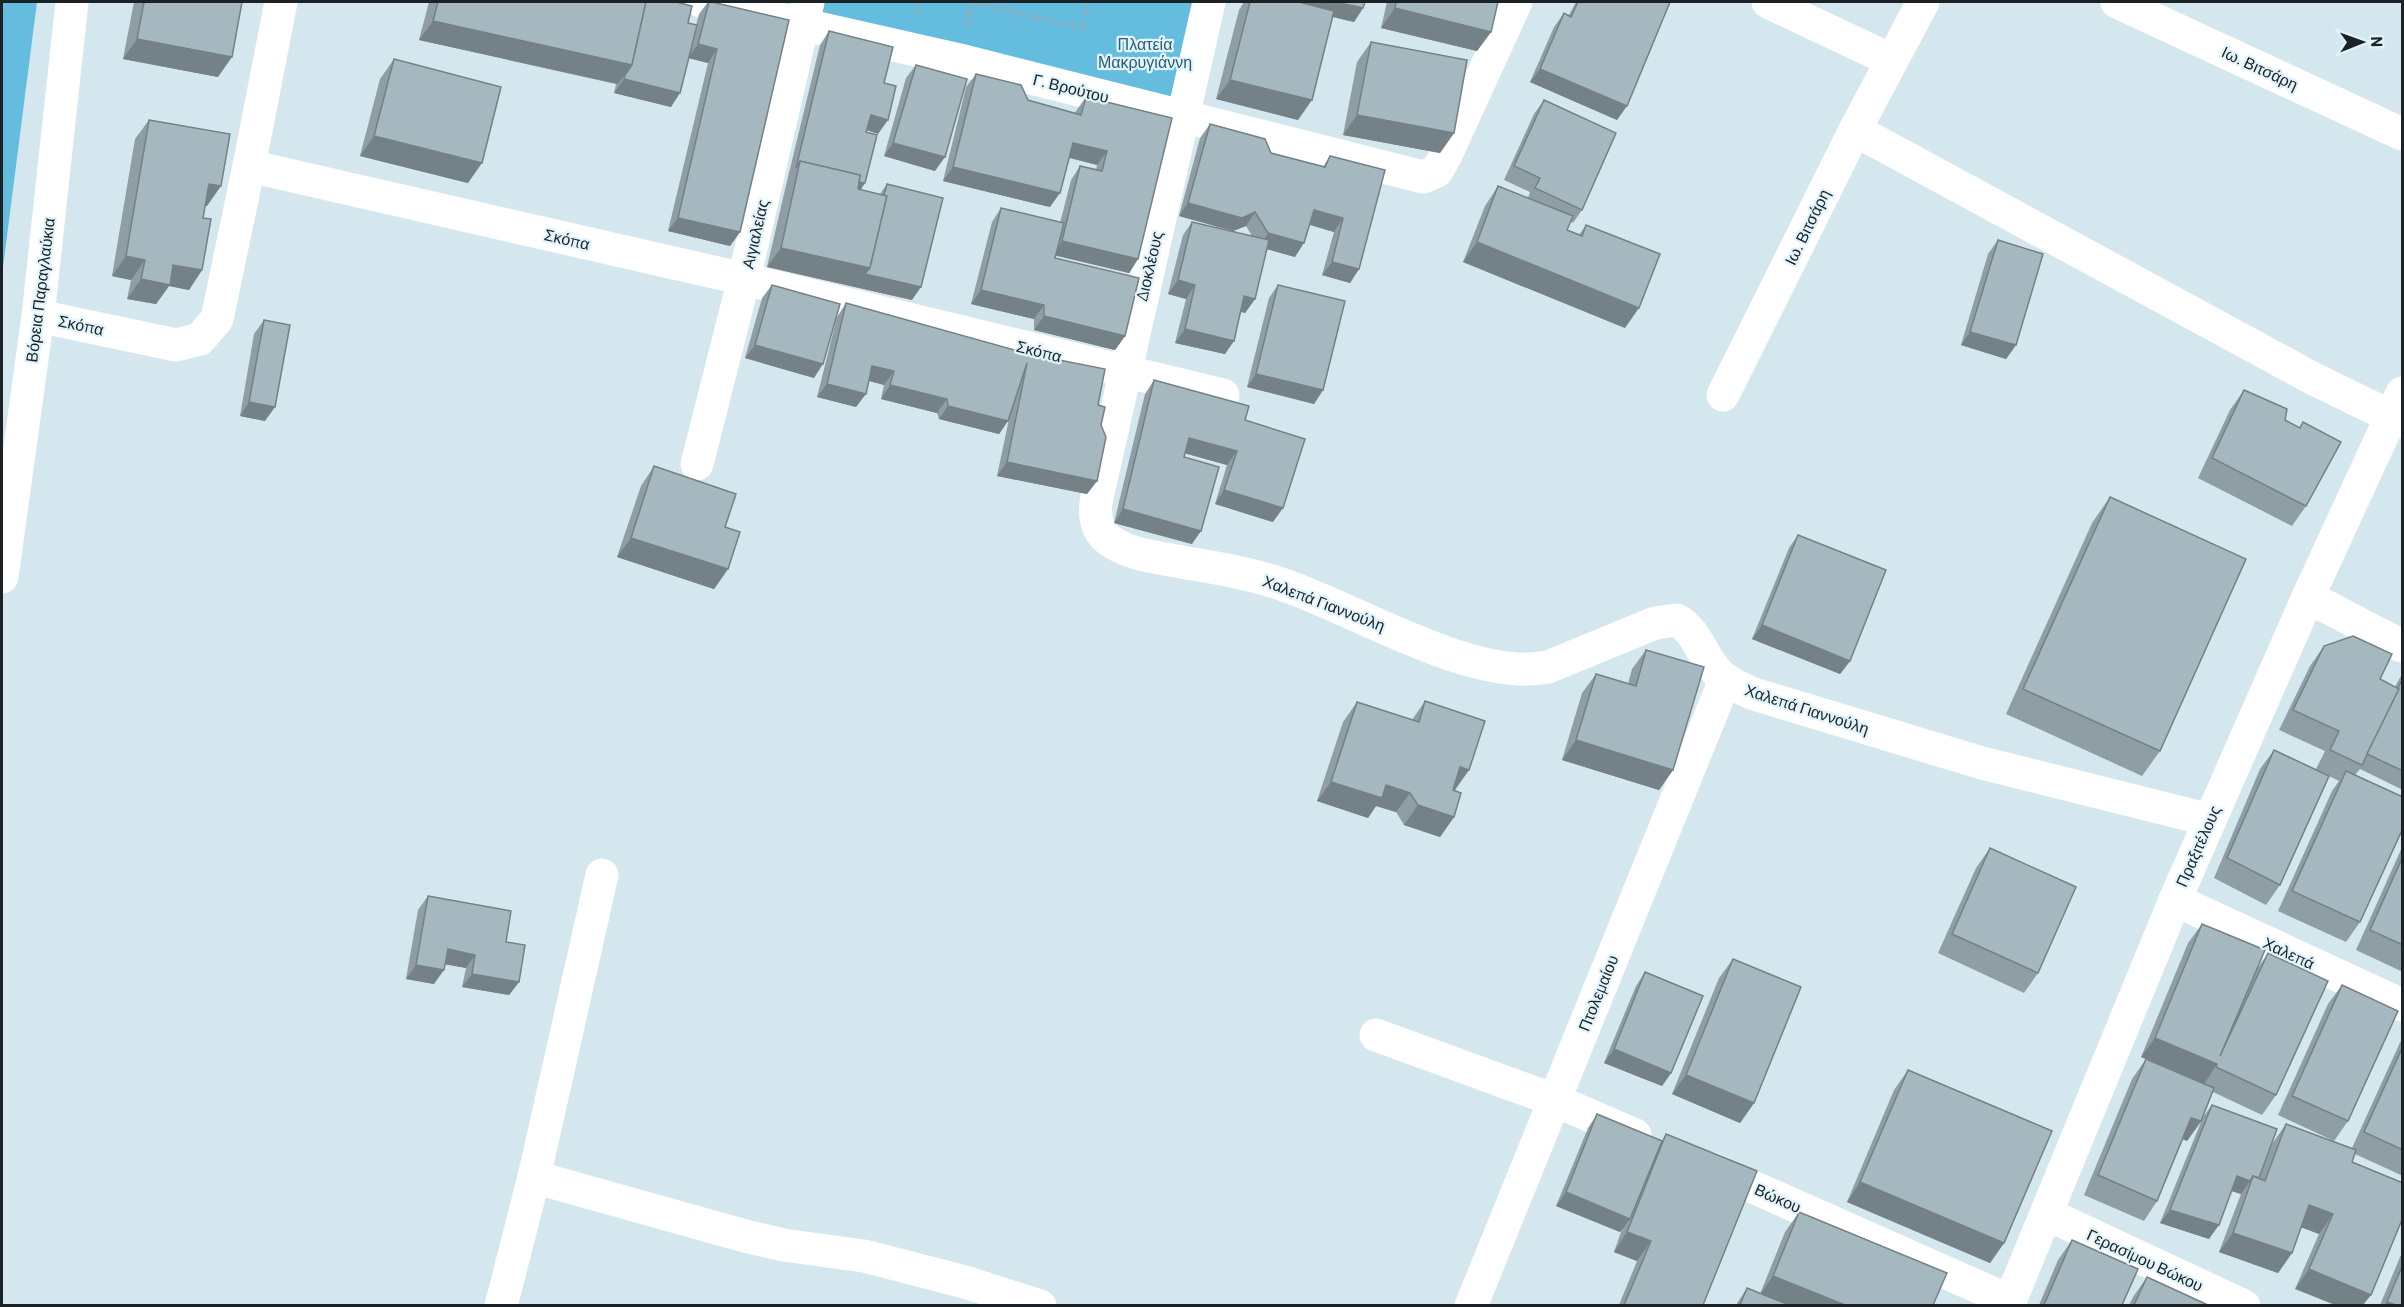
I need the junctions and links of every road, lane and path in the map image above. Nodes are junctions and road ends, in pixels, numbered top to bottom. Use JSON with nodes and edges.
{"nodes":[{"id":1,"x":72,"y":2,"type":"edge"},
{"id":2,"x":281,"y":2,"type":"edge"},
{"id":3,"x":703,"y":2,"type":"edge"},
{"id":4,"x":1087,"y":2,"type":"edge"},
{"id":5,"x":1209,"y":2,"type":"edge"},
{"id":6,"x":1516,"y":2,"type":"edge"},
{"id":7,"x":1768,"y":2,"type":"edge"},
{"id":8,"x":1923,"y":2,"type":"edge"},
{"id":9,"x":2117,"y":2,"type":"edge"},
{"id":10,"x":805,"y":13,"type":"edge"},
{"id":11,"x":960,"y":60,"type":"junction"},
{"id":12,"x":1892,"y":60,"type":"junction"},
{"id":13,"x":1183,"y":115,"type":"junction"},
{"id":14,"x":1855,"y":129,"type":"junction"},
{"id":15,"x":2403,"y":134,"type":"edge"},
{"id":16,"x":249,"y":166,"type":"junction"},
{"id":17,"x":744,"y":279,"type":"junction"},
{"id":18,"x":38,"y":316,"type":"junction"},
{"id":19,"x":1126,"y":372,"type":"junction"},
{"id":20,"x":1223,"y":395,"type":"dead end"},
{"id":21,"x":1723,"y":395,"type":"dead end"},
{"id":22,"x":2399,"y":411,"type":"edge"},
{"id":23,"x":697,"y":464,"type":"dead end"},
{"id":24,"x":1100,"y":531,"type":"joint"},
{"id":25,"x":2,"y":577,"type":"edge"},
{"id":26,"x":2308,"y":597,"type":"junction"},
{"id":27,"x":2403,"y":646,"type":"edge"},
{"id":28,"x":1725,"y":680,"type":"junction"},
{"id":29,"x":2210,"y":820,"type":"junction"},
{"id":30,"x":602,"y":875,"type":"dead end"},
{"id":31,"x":2175,"y":900,"type":"junction"},
{"id":32,"x":2403,"y":1005,"type":"edge"},
{"id":33,"x":1376,"y":1035,"type":"dead end"},
{"id":34,"x":1554,"y":1100,"type":"junction"},
{"id":35,"x":534,"y":1177,"type":"junction"},
{"id":36,"x":2046,"y":1214,"type":"junction"},
{"id":37,"x":2009,"y":1303,"type":"edge"},
{"id":38,"x":501,"y":1305,"type":"edge"},
{"id":39,"x":1040,"y":1305,"type":"edge"},
{"id":40,"x":1471,"y":1305,"type":"edge"},
{"id":41,"x":2244,"y":1305,"type":"edge"}],
"edges":[{"from":1,"to":18,"type":"street","name":"Βόρεια Παραγλαύκια"},
{"from":2,"to":16,"type":"street"},
{"from":3,"to":10,"type":"street","name":"Γ. Βρούτου"},
{"from":4,"to":11,"type":"path"},
{"from":5,"to":13,"type":"street","name":"Διοκλέους"},
{"from":6,"to":13,"type":"street","name":"Γ. Βρούτου"},
{"from":7,"to":12,"type":"street"},
{"from":8,"to":12,"type":"street","name":"Ιω. Βιτσάρη"},
{"from":9,"to":15,"type":"street","name":"Ιω. Βιτσάρη"},
{"from":10,"to":11,"type":"street","name":"Γ. Βρούτου"},
{"from":10,"to":17,"type":"street","name":"Αιγιαλείας"},
{"from":11,"to":13,"type":"street","name":"Γ. Βρούτου"},
{"from":12,"to":14,"type":"street","name":"Ιω. Βιτσάρη"},
{"from":13,"to":19,"type":"street","name":"Διοκλέους"},
{"from":14,"to":21,"type":"street","name":"Ιω. Βιτσάρη"},
{"from":14,"to":22,"type":"street"},
{"from":16,"to":17,"type":"street","name":"Σκόπα"},
{"from":16,"to":18,"type":"street","name":"Σκόπα"},
{"from":17,"to":19,"type":"street","name":"Σκόπα"},
{"from":17,"to":23,"type":"street","name":"Αιγιαλείας"},
{"from":18,"to":25,"type":"street","name":"Βόρεια Παραγλαύκια"},
{"from":19,"to":20,"type":"street","name":"Σκόπα"},
{"from":19,"to":24,"type":"street","name":"Διοκλέους"},
{"from":22,"to":26,"type":"street","name":"Πραξιτέλους"},
{"from":24,"to":28,"type":"street","name":"Χαλεπά Γιαννούλη"},
{"from":26,"to":27,"type":"street"},
{"from":26,"to":29,"type":"street","name":"Πραξιτέλους"},
{"from":28,"to":29,"type":"street","name":"Χαλεπά Γιαννούλη"},
{"from":28,"to":34,"type":"street","name":"Πτολεμαίου"},
{"from":29,"to":31,"type":"street","name":"Πραξιτέλους"},
{"from":30,"to":35,"type":"street"},
{"from":31,"to":32,"type":"street","name":"Χαλεπά"},
{"from":31,"to":36,"type":"street","name":"Πραξιτέλους"},
{"from":33,"to":34,"type":"street","name":"Βώκου"},
{"from":34,"to":37,"type":"street","name":"Βώκου"},
{"from":34,"to":40,"type":"street","name":"Πτολεμαίου"},
{"from":35,"to":38,"type":"street"},
{"from":35,"to":39,"type":"street"},
{"from":36,"to":37,"type":"street","name":"Πραξιτέλους"},
{"from":36,"to":41,"type":"street","name":"Γερασίμου Βώκου"}]}
